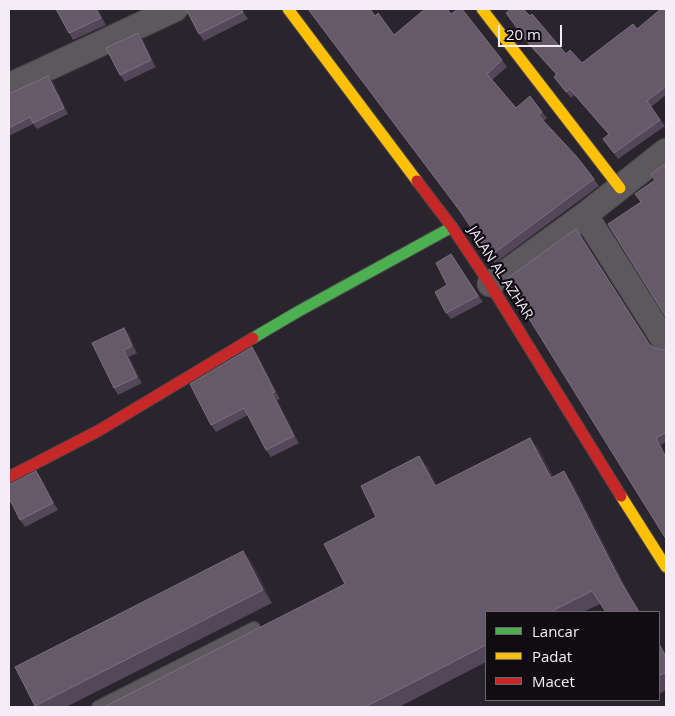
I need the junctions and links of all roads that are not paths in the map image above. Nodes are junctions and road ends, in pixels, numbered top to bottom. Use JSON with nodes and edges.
{"nodes":[{"id":1,"x":175,"y":9,"type":"edge"},
{"id":2,"x":288,"y":9,"type":"edge"},
{"id":3,"x":482,"y":9,"type":"edge"},
{"id":4,"x":9,"y":86,"type":"edge"},
{"id":5,"x":666,"y":151,"type":"edge"},
{"id":6,"x":620,"y":188,"type":"junction"},
{"id":7,"x":585,"y":215,"type":"junction"},
{"id":8,"x":452,"y":227,"type":"junction"},
{"id":9,"x":490,"y":284,"type":"junction"},
{"id":10,"x":666,"y":343,"type":"edge"},
{"id":11,"x":9,"y":477,"type":"edge"},
{"id":12,"x":666,"y":568,"type":"edge"},
{"id":13,"x":254,"y":628,"type":"edge"},
{"id":14,"x":98,"y":707,"type":"edge"}],
"edges":[{"from":1,"to":4,"type":"street"},
{"from":2,"to":8,"type":"street","name":"JALAN AL AZHAR"},
{"from":3,"to":6,"type":"street"},
{"from":5,"to":6,"type":"street"},
{"from":6,"to":7,"type":"street"},
{"from":7,"to":9,"type":"street"},
{"from":7,"to":10,"type":"street"},
{"from":8,"to":9,"type":"street","name":"JALAN AL AZHAR"},
{"from":8,"to":11,"type":"street"},
{"from":9,"to":12,"type":"street","name":"JALAN AL AZHAR"},
{"from":13,"to":14,"type":"lane"}]}
